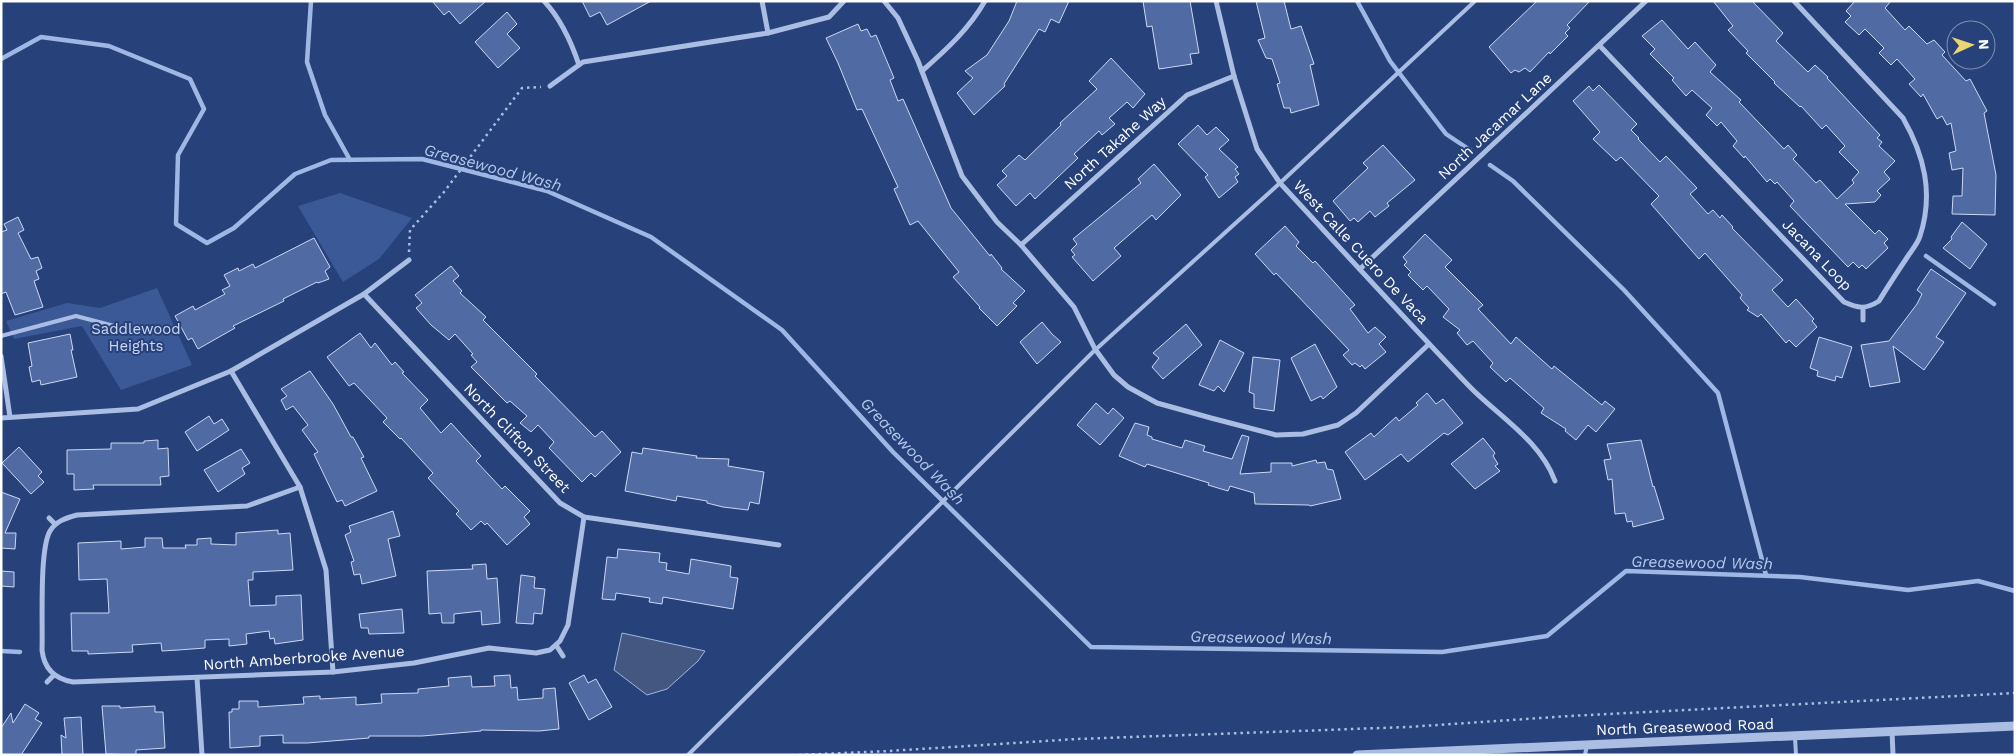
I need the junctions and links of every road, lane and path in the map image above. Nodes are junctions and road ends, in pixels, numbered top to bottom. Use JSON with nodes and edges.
{"nodes":[{"id":1,"x":544,"y":1,"type":"edge"},
{"id":2,"x":762,"y":1,"type":"edge"},
{"id":3,"x":844,"y":1,"type":"edge"},
{"id":4,"x":884,"y":1,"type":"edge"},
{"id":5,"x":985,"y":1,"type":"edge"},
{"id":6,"x":1216,"y":1,"type":"edge"},
{"id":7,"x":1476,"y":1,"type":"edge"},
{"id":8,"x":1646,"y":1,"type":"edge"},
{"id":9,"x":1794,"y":1,"type":"edge"},
{"id":10,"x":768,"y":33,"type":"junction"},
{"id":11,"x":1600,"y":46,"type":"junction"},
{"id":12,"x":579,"y":65,"type":"junction"},
{"id":13,"x":922,"y":71,"type":"junction"},
{"id":14,"x":1234,"y":76,"type":"junction"},
{"id":15,"x":550,"y":86,"type":"joint"},
{"id":16,"x":1280,"y":183,"type":"junction"},
{"id":17,"x":1021,"y":245,"type":"junction"},
{"id":18,"x":409,"y":260,"type":"joint"},
{"id":19,"x":1360,"y":269,"type":"junction"},
{"id":20,"x":364,"y":294,"type":"junction"},
{"id":21,"x":1863,"y":308,"type":"junction"},
{"id":22,"x":1863,"y":320,"type":"dead end"},
{"id":23,"x":118,"y":327,"type":"dead end"},
{"id":24,"x":1,"y":336,"type":"edge"},
{"id":25,"x":1429,"y":344,"type":"junction"},
{"id":26,"x":1095,"y":349,"type":"junction"},
{"id":27,"x":1,"y":356,"type":"edge"},
{"id":28,"x":231,"y":371,"type":"junction"},
{"id":29,"x":10,"y":417,"type":"junction"},
{"id":30,"x":1,"y":418,"type":"edge"},
{"id":31,"x":1555,"y":481,"type":"dead end"},
{"id":32,"x":300,"y":487,"type":"junction"},
{"id":33,"x":584,"y":517,"type":"junction"},
{"id":34,"x":49,"y":518,"type":"dead end"},
{"id":35,"x":55,"y":524,"type":"junction"},
{"id":36,"x":779,"y":545,"type":"dead end"},
{"id":37,"x":558,"y":643,"type":"junction"},
{"id":38,"x":563,"y":656,"type":"dead end"},
{"id":39,"x":333,"y":672,"type":"junction"},
{"id":40,"x":54,"y":675,"type":"junction"},
{"id":41,"x":197,"y":678,"type":"junction"},
{"id":42,"x":47,"y":682,"type":"dead end"},
{"id":43,"x":2015,"y":693,"type":"edge"},
{"id":44,"x":2015,"y":726,"type":"edge"},
{"id":45,"x":1892,"y":732,"type":"junction"},
{"id":46,"x":1795,"y":736,"type":"junction"},
{"id":47,"x":1587,"y":745,"type":"junction"},
{"id":48,"x":1468,"y":752,"type":"edge"},
{"id":49,"x":202,"y":755,"type":"edge"},
{"id":50,"x":688,"y":755,"type":"edge"},
{"id":51,"x":799,"y":755,"type":"edge"},
{"id":52,"x":1357,"y":755,"type":"edge"},
{"id":53,"x":1585,"y":755,"type":"edge"},
{"id":54,"x":1796,"y":755,"type":"edge"},
{"id":55,"x":1893,"y":755,"type":"edge"}],
"edges":[{"from":1,"to":12,"type":"street"},
{"from":2,"to":10,"type":"street"},
{"from":3,"to":10,"type":"street"},
{"from":4,"to":13,"type":"street"},
{"from":5,"to":13,"type":"street"},
{"from":6,"to":14,"type":"street","name":"West Calle Cuero De Vaca"},
{"from":7,"to":16,"type":"lane"},
{"from":8,"to":11,"type":"street","name":"North Jacamar Lane"},
{"from":9,"to":21,"type":"street"},
{"from":10,"to":12,"type":"street"},
{"from":11,"to":19,"type":"street","name":"North Jacamar Lane"},
{"from":11,"to":21,"type":"street","name":"Jacana Loop"},
{"from":12,"to":15,"type":"street"},
{"from":13,"to":17,"type":"street"},
{"from":14,"to":16,"type":"street","name":"West Calle Cuero De Vaca"},
{"from":14,"to":17,"type":"street","name":"North Takahe Way"},
{"from":15,"to":18,"type":"path"},
{"from":16,"to":19,"type":"street","name":"West Calle Cuero De Vaca"},
{"from":16,"to":26,"type":"lane"},
{"from":17,"to":26,"type":"street"},
{"from":18,"to":20,"type":"street"},
{"from":19,"to":25,"type":"street","name":"West Calle Cuero De Vaca"},
{"from":20,"to":28,"type":"street"},
{"from":20,"to":33,"type":"street","name":"North Clifton Street"},
{"from":21,"to":22,"type":"street"},
{"from":23,"to":24,"type":"lane"},
{"from":25,"to":26,"type":"street"},
{"from":25,"to":31,"type":"street","name":"West Calle Cuero De Vaca"},
{"from":26,"to":50,"type":"lane"},
{"from":27,"to":29,"type":"street"},
{"from":28,"to":29,"type":"street"},
{"from":28,"to":32,"type":"street"},
{"from":29,"to":30,"type":"street"},
{"from":32,"to":35,"type":"street"},
{"from":32,"to":39,"type":"street"},
{"from":33,"to":36,"type":"street","name":"North Clifton Street"},
{"from":33,"to":37,"type":"street"},
{"from":34,"to":35,"type":"street"},
{"from":35,"to":40,"type":"street"},
{"from":37,"to":38,"type":"street"},
{"from":37,"to":39,"type":"street","name":"North Amberbrooke Avenue"},
{"from":39,"to":41,"type":"street","name":"North Amberbrooke Avenue"},
{"from":40,"to":41,"type":"street","name":"North Amberbrooke Avenue"},
{"from":40,"to":42,"type":"street"},
{"from":41,"to":49,"type":"street"},
{"from":43,"to":51,"type":"path"},
{"from":44,"to":45,"type":"street","name":"North Greasewood Road"},
{"from":45,"to":46,"type":"street","name":"North Greasewood Road"},
{"from":45,"to":55,"type":"street"},
{"from":46,"to":47,"type":"street","name":"North Greasewood Road"},
{"from":46,"to":54,"type":"lane"},
{"from":47,"to":48,"type":"street","name":"North Greasewood Road"},
{"from":47,"to":53,"type":"lane"},
{"from":48,"to":52,"type":"street","name":"North Greasewood Road"}]}
